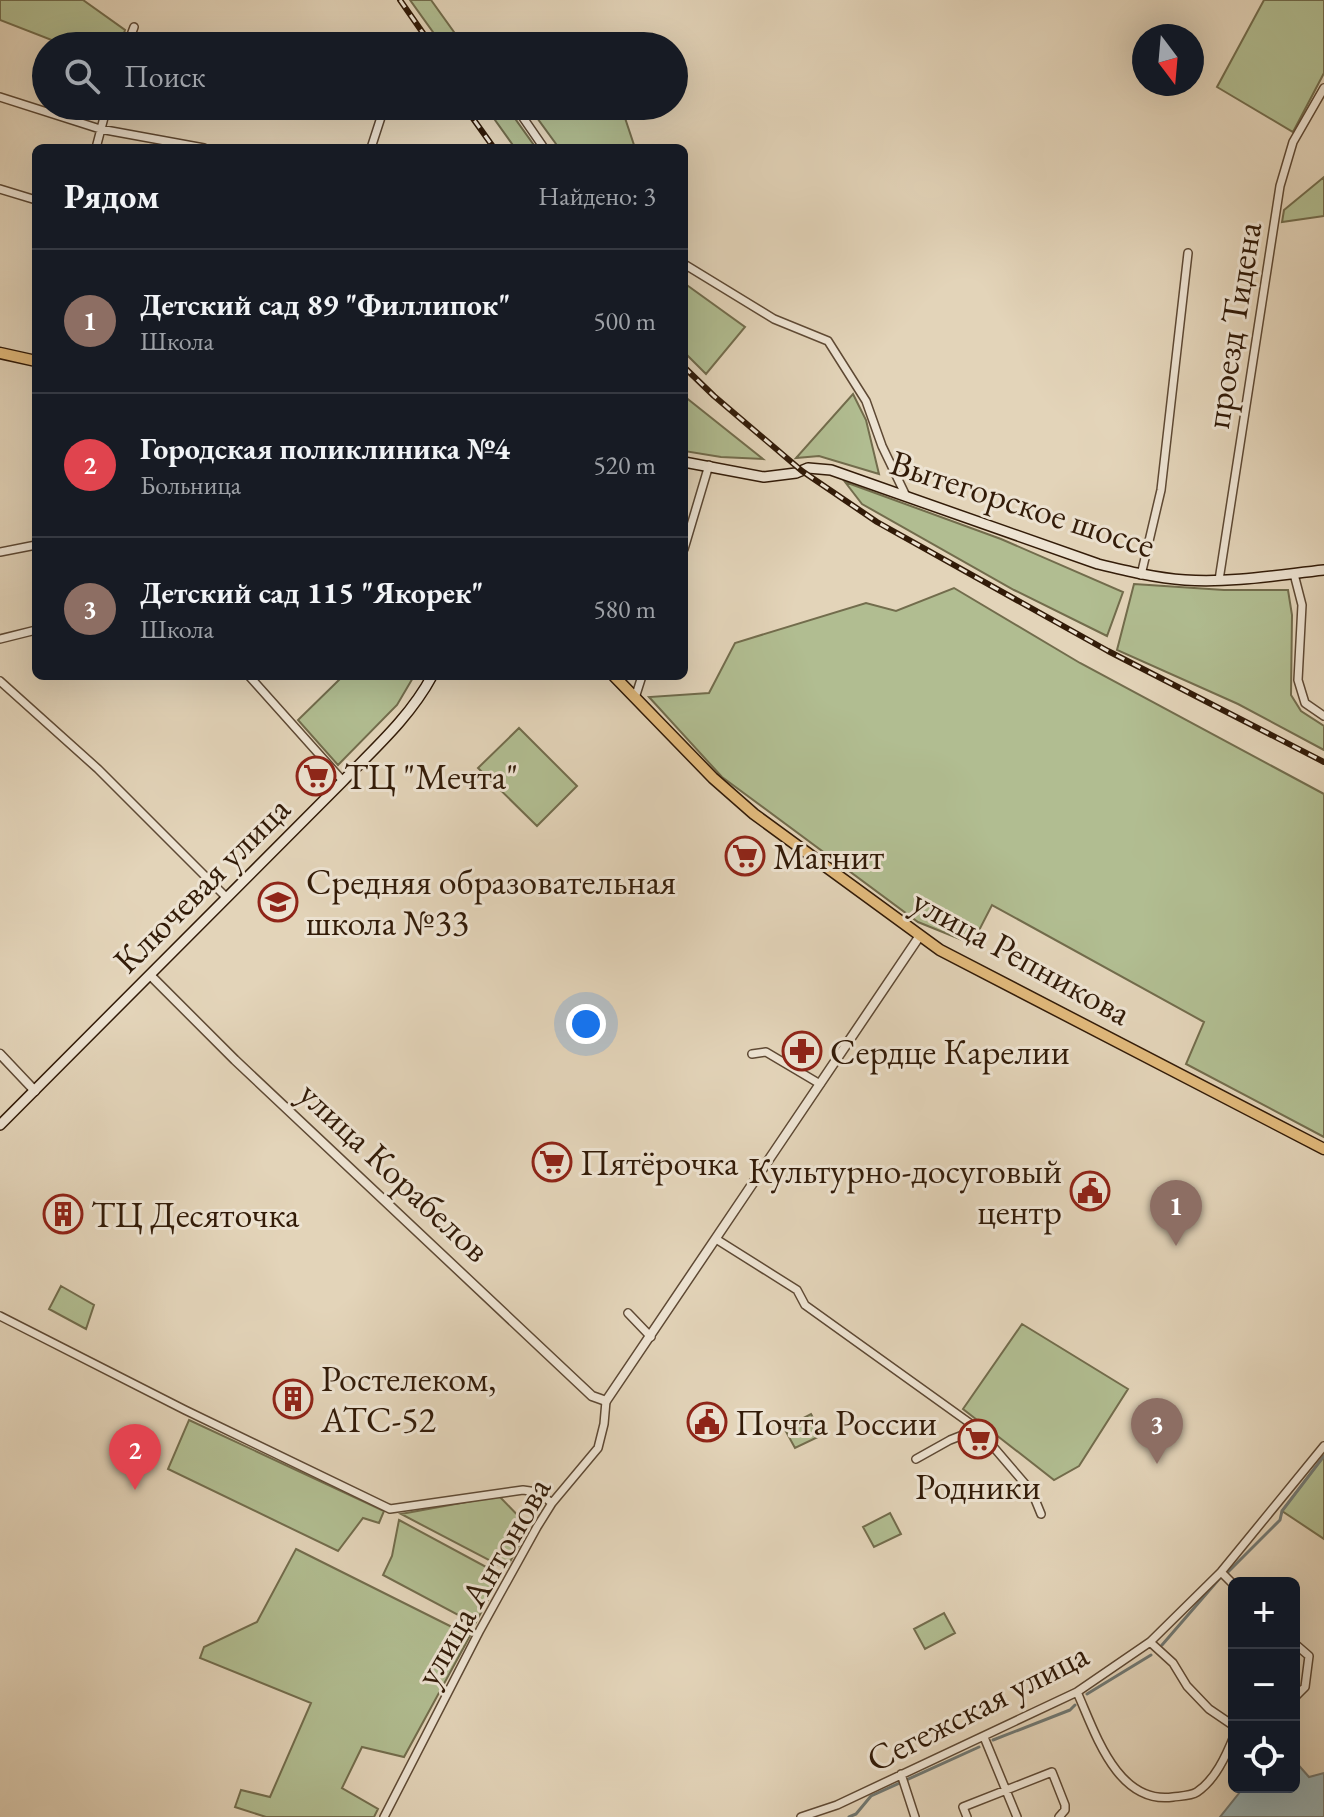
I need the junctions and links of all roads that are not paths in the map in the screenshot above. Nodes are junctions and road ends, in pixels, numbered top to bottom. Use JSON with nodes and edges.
{"nodes":[{"id":1,"x":134,"y":27,"type":"dead end"},
{"id":2,"x":132,"y":32,"type":"edge"},
{"id":3,"x":1324,"y":88,"type":"edge"},
{"id":4,"x":0,"y":97,"type":"edge"},
{"id":5,"x":32,"y":107,"type":"edge"},
{"id":6,"x":72,"y":120,"type":"edge"},
{"id":7,"x":103,"y":120,"type":"edge"},
{"id":8,"x":376,"y":120,"type":"edge"},
{"id":9,"x":525,"y":120,"type":"edge"},
{"id":10,"x":100,"y":129,"type":"junction"},
{"id":11,"x":97,"y":144,"type":"edge"},
{"id":12,"x":182,"y":144,"type":"edge"},
{"id":13,"x":372,"y":144,"type":"edge"},
{"id":14,"x":541,"y":144,"type":"edge"},
{"id":15,"x":0,"y":189,"type":"edge"},
{"id":16,"x":32,"y":199,"type":"edge"},
{"id":17,"x":1188,"y":253,"type":"dead end"},
{"id":18,"x":688,"y":266,"type":"edge"},
{"id":19,"x":0,"y":353,"type":"edge"},
{"id":20,"x":32,"y":360,"type":"edge"},
{"id":21,"x":688,"y":462,"type":"edge"},
{"id":22,"x":709,"y":465,"type":"junction"},
{"id":23,"x":907,"y":498,"type":"junction"},
{"id":24,"x":688,"y":536,"type":"edge"},
{"id":25,"x":32,"y":546,"type":"edge"},
{"id":26,"x":0,"y":552,"type":"edge"},
{"id":27,"x":1324,"y":570,"type":"edge"},
{"id":28,"x":1294,"y":574,"type":"junction"},
{"id":29,"x":1141,"y":575,"type":"junction"},
{"id":30,"x":1219,"y":580,"type":"junction"},
{"id":31,"x":32,"y":631,"type":"edge"},
{"id":32,"x":0,"y":639,"type":"edge"},
{"id":33,"x":253,"y":680,"type":"edge"},
{"id":34,"x":430,"y":680,"type":"edge"},
{"id":35,"x":618,"y":680,"type":"edge"},
{"id":36,"x":641,"y":680,"type":"edge"},
{"id":37,"x":0,"y":681,"type":"edge"},
{"id":38,"x":635,"y":698,"type":"junction"},
{"id":39,"x":1324,"y":716,"type":"edge"},
{"id":40,"x":343,"y":781,"type":"junction"},
{"id":41,"x":227,"y":898,"type":"junction"},
{"id":42,"x":919,"y":937,"type":"junction"},
{"id":43,"x":150,"y":975,"type":"junction"},
{"id":44,"x":0,"y":1054,"type":"edge"},
{"id":45,"x":752,"y":1054,"type":"dead end"},
{"id":46,"x":820,"y":1084,"type":"junction"},
{"id":47,"x":35,"y":1091,"type":"junction"},
{"id":48,"x":0,"y":1125,"type":"edge"},
{"id":49,"x":1324,"y":1149,"type":"edge"},
{"id":50,"x":716,"y":1239,"type":"junction"},
{"id":51,"x":628,"y":1313,"type":"dead end"},
{"id":52,"x":0,"y":1316,"type":"edge"},
{"id":53,"x":651,"y":1337,"type":"junction"},
{"id":54,"x":606,"y":1401,"type":"junction"},
{"id":55,"x":978,"y":1429,"type":"junction"},
{"id":56,"x":1324,"y":1446,"type":"edge"},
{"id":57,"x":916,"y":1459,"type":"dead end"},
{"id":58,"x":552,"y":1503,"type":"junction"},
{"id":59,"x":1041,"y":1514,"type":"dead end"},
{"id":60,"x":1221,"y":1572,"type":"junction"},
{"id":61,"x":1228,"y":1579,"type":"edge"},
{"id":62,"x":1150,"y":1642,"type":"junction"},
{"id":63,"x":1300,"y":1648,"type":"edge"},
{"id":64,"x":1077,"y":1692,"type":"junction"},
{"id":65,"x":1300,"y":1692,"type":"edge"},
{"id":66,"x":1228,"y":1722,"type":"edge"},
{"id":67,"x":984,"y":1737,"type":"junction"},
{"id":68,"x":1228,"y":1748,"type":"edge"},
{"id":69,"x":901,"y":1775,"type":"junction"},
{"id":70,"x":1005,"y":1790,"type":"junction"},
{"id":71,"x":384,"y":1817,"type":"edge"},
{"id":72,"x":801,"y":1817,"type":"edge"},
{"id":73,"x":915,"y":1817,"type":"edge"},
{"id":74,"x":967,"y":1817,"type":"edge"},
{"id":75,"x":1017,"y":1817,"type":"edge"},
{"id":76,"x":1059,"y":1817,"type":"edge"}],
"edges":[{"from":1,"to":2,"type":"street"},
{"from":3,"to":30,"type":"street","name":"проезд Тидена"},
{"from":4,"to":5,"type":"street"},
{"from":6,"to":10,"type":"street"},
{"from":7,"to":10,"type":"street"},
{"from":8,"to":13,"type":"street"},
{"from":9,"to":14,"type":"street"},
{"from":10,"to":11,"type":"street"},
{"from":10,"to":12,"type":"street"},
{"from":15,"to":16,"type":"street"},
{"from":17,"to":29,"type":"street"},
{"from":18,"to":23,"type":"street"},
{"from":19,"to":20,"type":"main road"},
{"from":21,"to":22,"type":"main road","name":"Вытегорское шоссе"},
{"from":22,"to":23,"type":"main road","name":"Вытегорское шоссе"},
{"from":22,"to":24,"type":"street"},
{"from":23,"to":29,"type":"main road","name":"Вытегорское шоссе"},
{"from":25,"to":26,"type":"street"},
{"from":27,"to":28,"type":"main road","name":"Вытегорское шоссе"},
{"from":28,"to":30,"type":"main road","name":"Вытегорское шоссе"},
{"from":28,"to":39,"type":"street"},
{"from":29,"to":30,"type":"main road","name":"Вытегорское шоссе"},
{"from":31,"to":32,"type":"street"},
{"from":33,"to":40,"type":"street"},
{"from":34,"to":40,"type":"main road","name":"Ключевая улица"},
{"from":35,"to":38,"type":"main road","name":"улица Репникова"},
{"from":36,"to":38,"type":"street"},
{"from":37,"to":41,"type":"street"},
{"from":38,"to":42,"type":"main road","name":"улица Репникова"},
{"from":40,"to":41,"type":"main road","name":"Ключевая улица"},
{"from":41,"to":43,"type":"main road","name":"Ключевая улица"},
{"from":42,"to":46,"type":"street","name":"улица Антонова"},
{"from":42,"to":49,"type":"main road","name":"улица Репникова"},
{"from":43,"to":47,"type":"main road","name":"Ключевая улица"},
{"from":43,"to":54,"type":"street","name":"улица Корабелов"},
{"from":44,"to":47,"type":"street"},
{"from":45,"to":46,"type":"street"},
{"from":46,"to":50,"type":"street","name":"улица Антонова"},
{"from":47,"to":48,"type":"main road","name":"Ключевая улица"},
{"from":50,"to":53,"type":"street","name":"улица Антонова"},
{"from":50,"to":55,"type":"street"},
{"from":51,"to":53,"type":"street"},
{"from":52,"to":58,"type":"street"},
{"from":53,"to":54,"type":"street","name":"улица Антонова"},
{"from":54,"to":58,"type":"street","name":"улица Антонова"},
{"from":55,"to":57,"type":"street"},
{"from":55,"to":59,"type":"street"},
{"from":56,"to":60,"type":"street","name":"Сегежская улица"},
{"from":58,"to":71,"type":"street","name":"улица Антонова"},
{"from":60,"to":61,"type":"street"},
{"from":60,"to":62,"type":"street","name":"Сегежская улица"},
{"from":62,"to":64,"type":"street","name":"Сегежская улица"},
{"from":62,"to":66,"type":"street"},
{"from":63,"to":65,"type":"street"},
{"from":64,"to":67,"type":"street","name":"Сегежская улица"},
{"from":64,"to":68,"type":"street"},
{"from":67,"to":69,"type":"street","name":"Сегежская улица"},
{"from":67,"to":70,"type":"street"},
{"from":69,"to":72,"type":"street","name":"Сегежская улица"},
{"from":69,"to":73,"type":"street"},
{"from":70,"to":74,"type":"street"},
{"from":70,"to":75,"type":"street"},
{"from":70,"to":76,"type":"street"}]}
